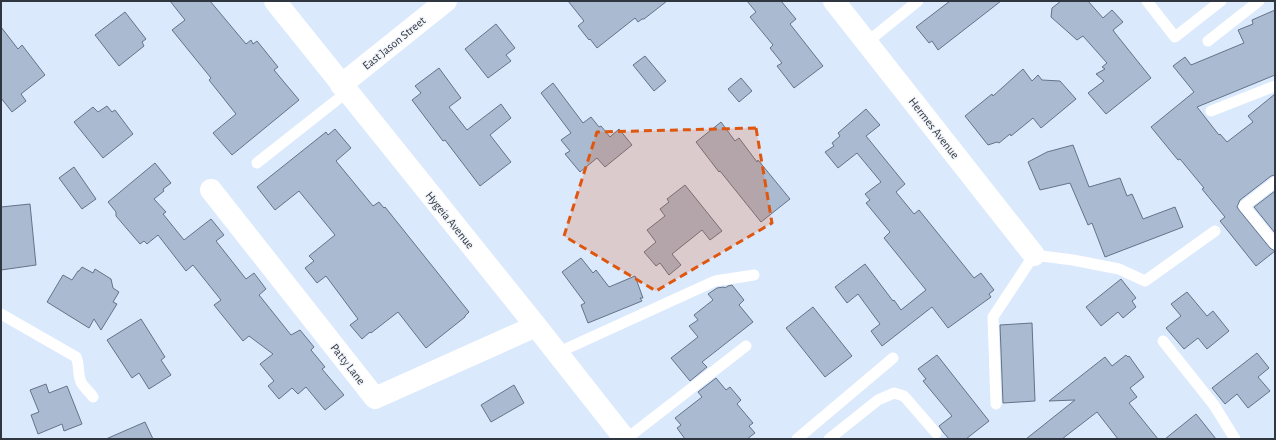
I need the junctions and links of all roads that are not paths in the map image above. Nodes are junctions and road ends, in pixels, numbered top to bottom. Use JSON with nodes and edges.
{"nodes":[{"id":1,"x":275,"y":1,"type":"edge"},
{"id":2,"x":446,"y":1,"type":"edge"},
{"id":3,"x":834,"y":1,"type":"edge"},
{"id":4,"x":918,"y":1,"type":"edge"},
{"id":5,"x":1147,"y":1,"type":"edge"},
{"id":6,"x":1221,"y":1,"type":"edge"},
{"id":7,"x":1259,"y":1,"type":"edge"},
{"id":8,"x":1208,"y":40,"type":"dead end"},
{"id":9,"x":866,"y":43,"type":"junction"},
{"id":10,"x":1275,"y":86,"type":"edge"},
{"id":11,"x":344,"y":88,"type":"junction"},
{"id":12,"x":1211,"y":111,"type":"dead end"},
{"id":13,"x":258,"y":163,"type":"dead end"},
{"id":14,"x":1275,"y":182,"type":"edge"},
{"id":15,"x":211,"y":190,"type":"dead end"},
{"id":16,"x":1215,"y":231,"type":"dead end"},
{"id":17,"x":1275,"y":244,"type":"edge"},
{"id":18,"x":1034,"y":255,"type":"junction"},
{"id":19,"x":754,"y":275,"type":"dead end"},
{"id":20,"x":1,"y":314,"type":"edge"},
{"id":21,"x":536,"y":326,"type":"junction"},
{"id":22,"x":1163,"y":341,"type":"dead end"},
{"id":23,"x":746,"y":346,"type":"dead end"},
{"id":24,"x":557,"y":353,"type":"junction"},
{"id":25,"x":893,"y":358,"type":"dead end"},
{"id":26,"x":93,"y":397,"type":"dead end"},
{"id":27,"x":996,"y":404,"type":"dead end"},
{"id":28,"x":936,"y":433,"type":"dead end"},
{"id":29,"x":623,"y":438,"type":"edge"},
{"id":30,"x":797,"y":439,"type":"edge"},
{"id":31,"x":829,"y":439,"type":"edge"},
{"id":32,"x":1235,"y":439,"type":"edge"}],
"edges":[{"from":1,"to":11,"type":"street","name":"Hygeia Avenue"},
{"from":2,"to":11,"type":"street","name":"East Jason Street"},
{"from":3,"to":9,"type":"street","name":"Hermes Avenue"},
{"from":4,"to":9,"type":"lane"},
{"from":5,"to":6,"type":"lane"},
{"from":7,"to":8,"type":"lane"},
{"from":9,"to":18,"type":"street","name":"Hermes Avenue"},
{"from":10,"to":12,"type":"lane"},
{"from":11,"to":13,"type":"lane"},
{"from":11,"to":21,"type":"street","name":"Hygeia Avenue"},
{"from":14,"to":17,"type":"lane"},
{"from":15,"to":21,"type":"street","name":"Patty Lane"},
{"from":16,"to":18,"type":"lane"},
{"from":18,"to":27,"type":"lane"},
{"from":19,"to":24,"type":"lane"},
{"from":20,"to":26,"type":"lane"},
{"from":21,"to":24,"type":"street","name":"Hygeia Avenue"},
{"from":22,"to":32,"type":"lane"},
{"from":23,"to":29,"type":"lane"},
{"from":24,"to":29,"type":"street","name":"Hygeia Avenue"},
{"from":25,"to":30,"type":"lane"},
{"from":28,"to":31,"type":"lane"}]}
